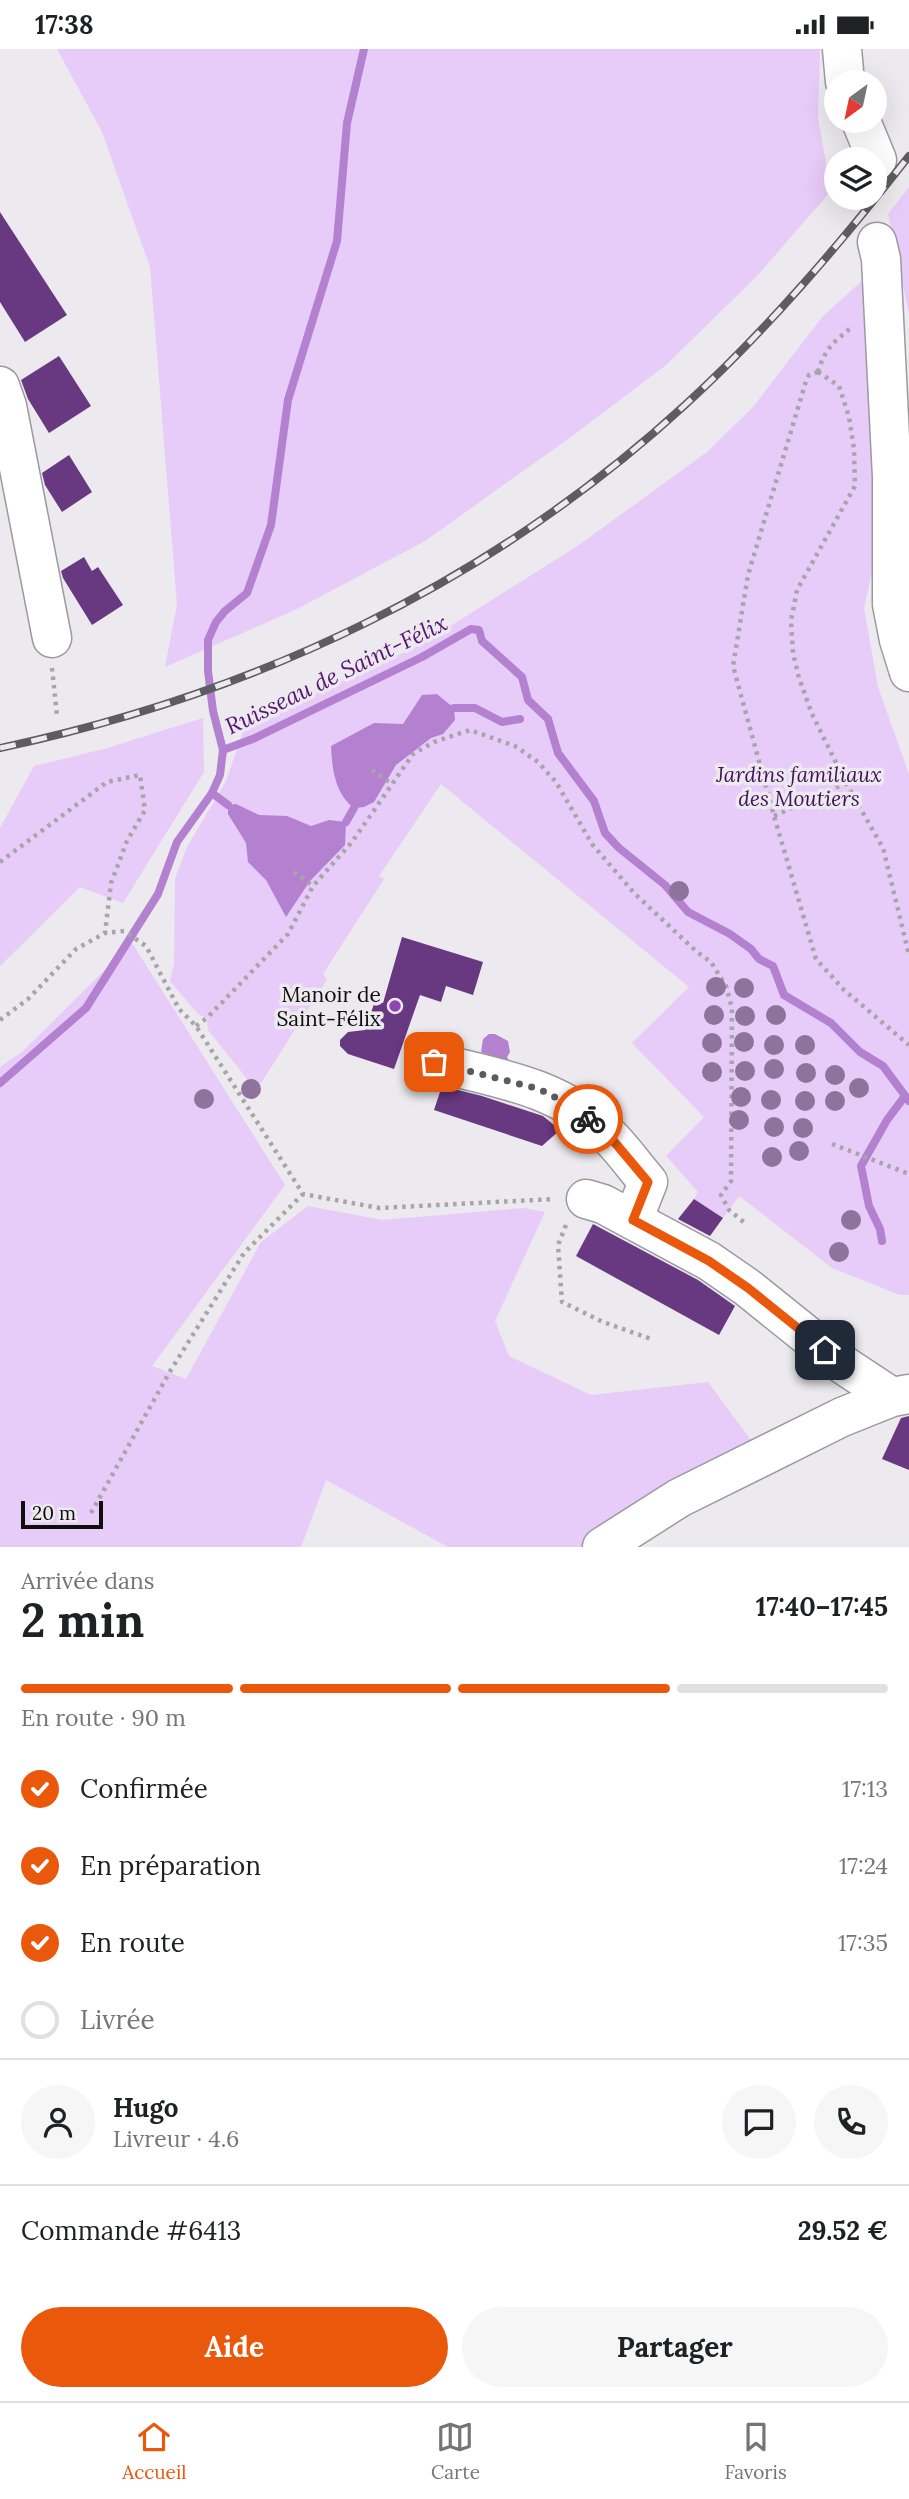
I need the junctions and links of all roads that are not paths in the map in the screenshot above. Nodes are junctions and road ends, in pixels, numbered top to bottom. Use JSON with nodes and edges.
{"nodes":[{"id":1,"x":877,"y":242,"type":"dead end"},
{"id":2,"x":0,"y":386,"type":"edge"},
{"id":3,"x":13,"y":508,"type":"edge"},
{"id":4,"x":52,"y":638,"type":"road end"},
{"id":5,"x":909,"y":672,"type":"edge"},
{"id":6,"x":434,"y":1062,"type":"dead end"},
{"id":7,"x":586,"y":1199,"type":"road end"},
{"id":8,"x":633,"y":1220,"type":"junction"},
{"id":9,"x":901,"y":1395,"type":"edge"},
{"id":10,"x":602,"y":1547,"type":"edge"}],
"edges":[{"from":1,"to":5,"type":"street"},
{"from":2,"to":3,"type":"street"},
{"from":3,"to":4,"type":"street"},
{"from":6,"to":8,"type":"street"},
{"from":7,"to":8,"type":"street"},
{"from":8,"to":9,"type":"street"},
{"from":9,"to":10,"type":"street"}]}
